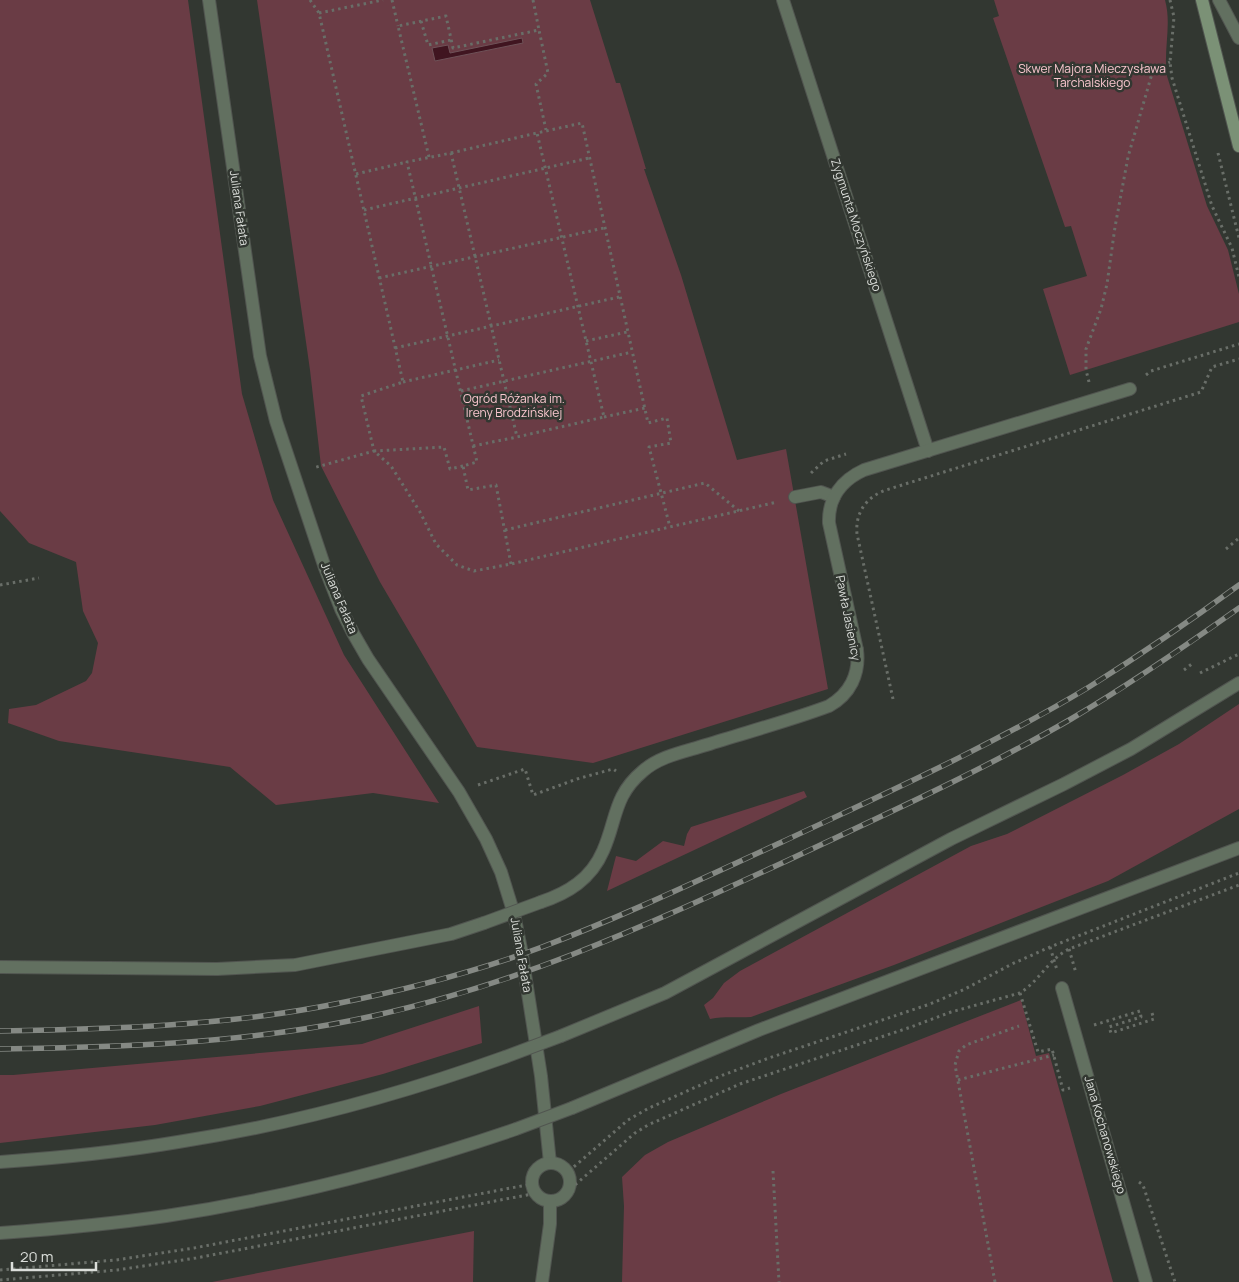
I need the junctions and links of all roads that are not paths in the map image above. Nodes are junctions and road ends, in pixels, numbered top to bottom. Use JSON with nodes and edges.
{"nodes":[{"id":1,"x":209,"y":0,"type":"edge"},
{"id":2,"x":783,"y":0,"type":"edge"},
{"id":3,"x":1202,"y":0,"type":"edge"},
{"id":4,"x":1219,"y":0,"type":"edge"},
{"id":5,"x":1239,"y":38,"type":"edge"},
{"id":6,"x":1239,"y":146,"type":"edge"},
{"id":7,"x":1130,"y":389,"type":"road end"},
{"id":8,"x":928,"y":451,"type":"junction"},
{"id":9,"x":795,"y":497,"type":"road end"},
{"id":10,"x":834,"y":497,"type":"junction"},
{"id":11,"x":1239,"y":683,"type":"edge"},
{"id":12,"x":1239,"y":848,"type":"edge"},
{"id":13,"x":0,"y":967,"type":"edge"},
{"id":14,"x":1062,"y":988,"type":"dead end"},
{"id":15,"x":0,"y":1162,"type":"edge"},
{"id":16,"x":550,"y":1163,"type":"junction"},
{"id":17,"x":550,"y":1201,"type":"junction"},
{"id":18,"x":0,"y":1233,"type":"edge"},
{"id":19,"x":542,"y":1282,"type":"edge"},
{"id":20,"x":1146,"y":1282,"type":"edge"}],
"edges":[{"from":1,"to":16,"type":"street","name":"Juliana Fałata"},
{"from":2,"to":8,"type":"street","name":"Zygmunta Moczyńskiego"},
{"from":3,"to":6,"type":"main road"},
{"from":4,"to":5,"type":"street"},
{"from":7,"to":8,"type":"street","name":"Pawła Jasienicy"},
{"from":8,"to":10,"type":"street","name":"Pawła Jasienicy"},
{"from":9,"to":10,"type":"street"},
{"from":10,"to":13,"type":"street","name":"Pawła Jasienicy","bridge":true},
{"from":11,"to":15,"type":"street","bridge":true},
{"from":12,"to":18,"type":"street","bridge":true},
{"from":14,"to":20,"type":"street","name":"Jana Kochanowskiego"},
{"from":16,"to":17,"type":"street"},
{"from":16,"to":17,"type":"street"},
{"from":17,"to":19,"type":"street"}]}
